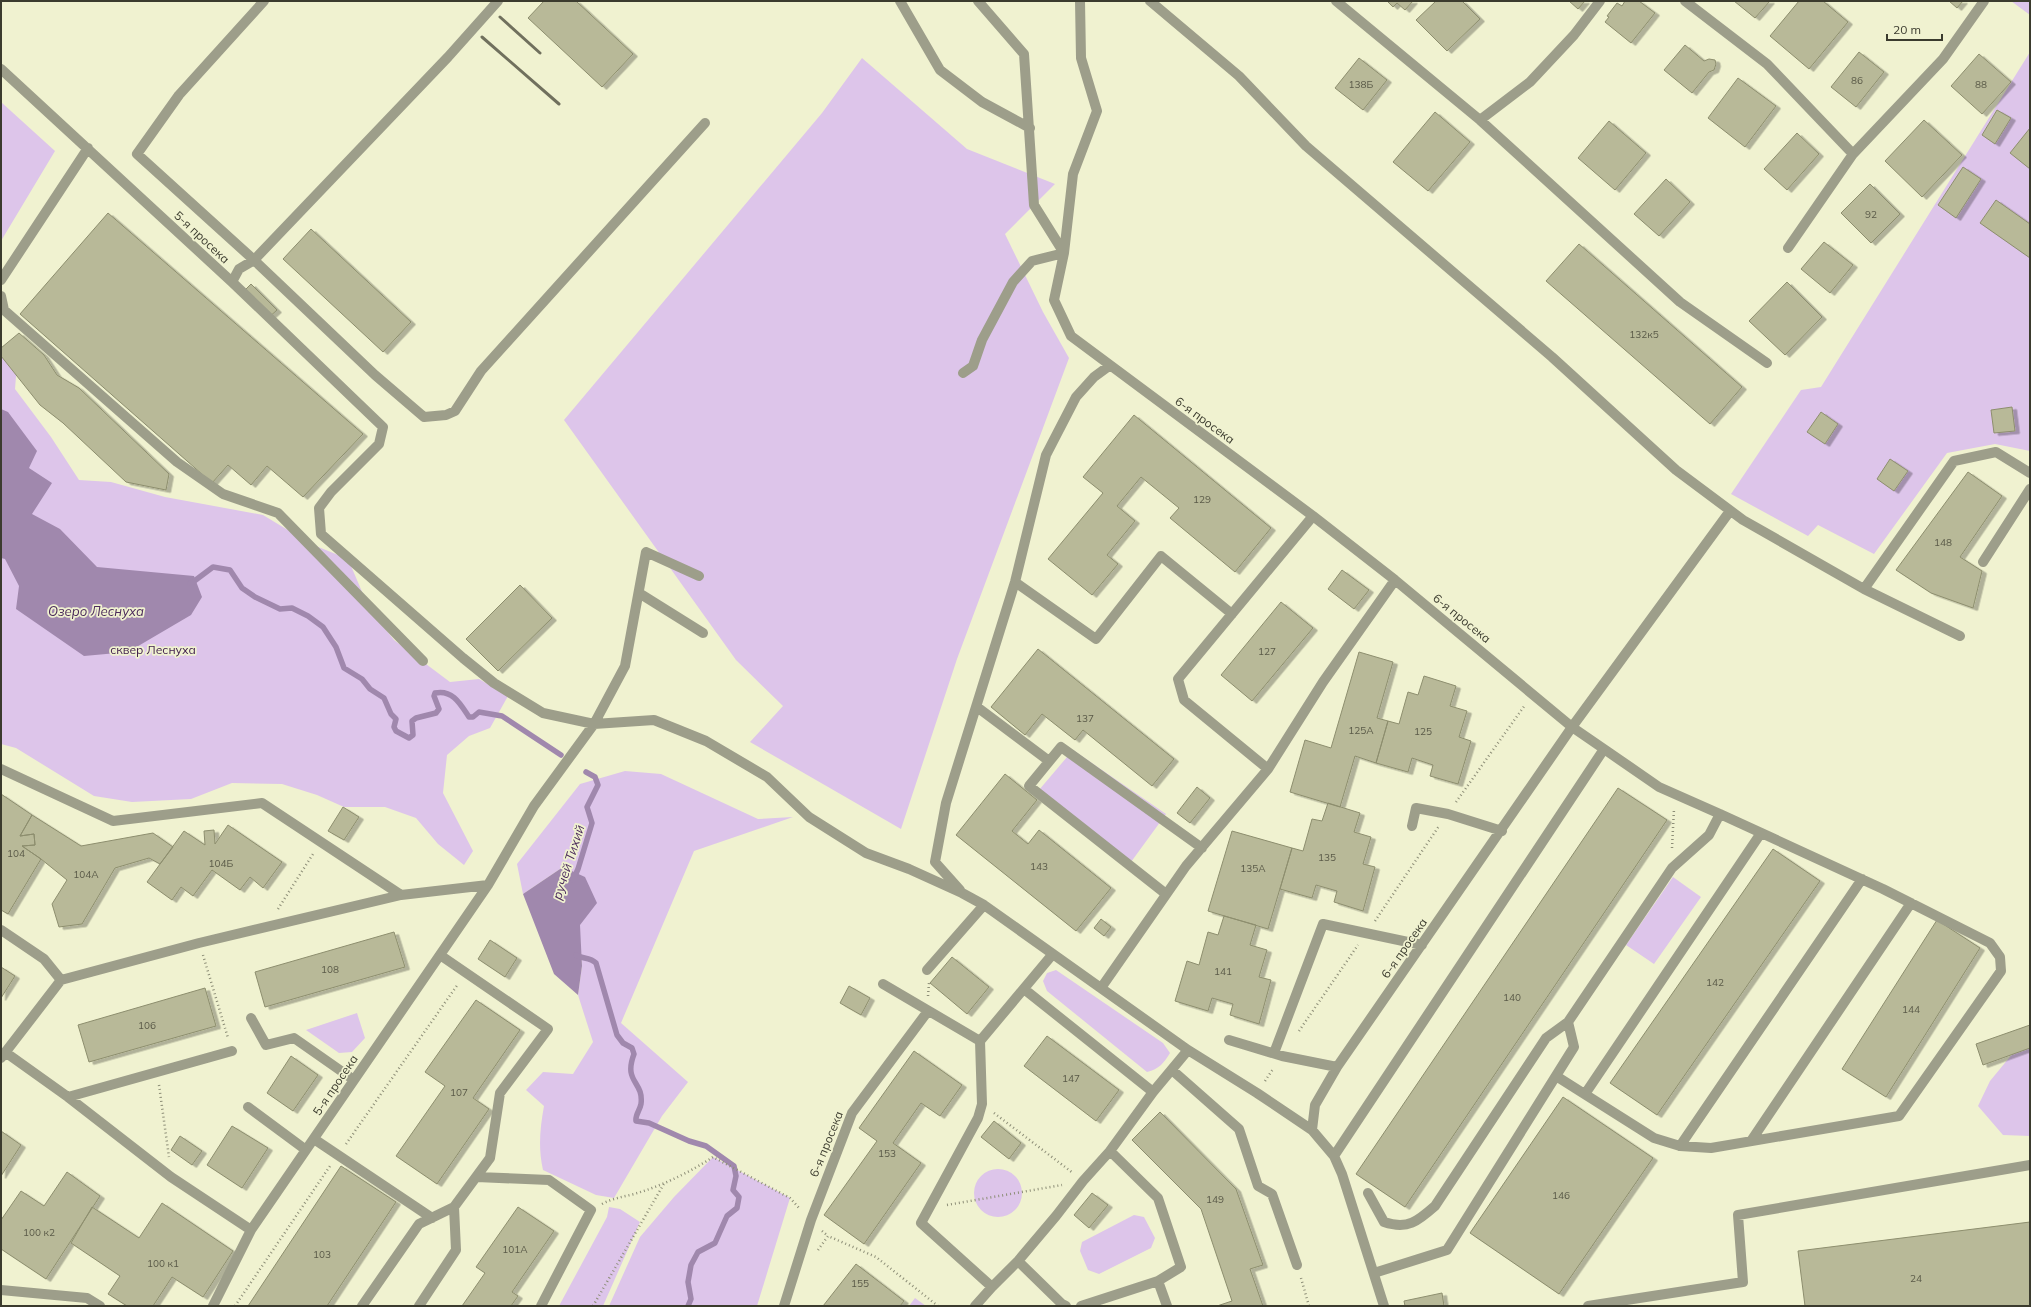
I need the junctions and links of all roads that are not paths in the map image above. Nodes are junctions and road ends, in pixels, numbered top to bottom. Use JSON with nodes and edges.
{"nodes":[{"id":1,"x":264,"y":1,"type":"edge"},
{"id":2,"x":498,"y":1,"type":"edge"},
{"id":3,"x":900,"y":1,"type":"edge"},
{"id":4,"x":978,"y":1,"type":"edge"},
{"id":5,"x":1080,"y":1,"type":"edge"},
{"id":6,"x":1150,"y":1,"type":"edge"},
{"id":7,"x":1336,"y":1,"type":"edge"},
{"id":8,"x":1600,"y":1,"type":"edge"},
{"id":9,"x":1685,"y":1,"type":"edge"},
{"id":10,"x":1984,"y":1,"type":"edge"},
{"id":11,"x":1,"y":69,"type":"edge"},
{"id":12,"x":1480,"y":120,"type":"junction"},
{"id":13,"x":705,"y":123,"type":"dead end"},
{"id":14,"x":1030,"y":128,"type":"junction"},
{"id":15,"x":88,"y":148,"type":"junction"},
{"id":16,"x":1853,"y":154,"type":"junction"},
{"id":17,"x":1788,"y":248,"type":"dead end"},
{"id":18,"x":1064,"y":253,"type":"junction"},
{"id":19,"x":254,"y":260,"type":"junction"},
{"id":20,"x":1,"y":280,"type":"edge"},
{"id":21,"x":232,"y":282,"type":"junction"},
{"id":22,"x":1,"y":296,"type":"edge"},
{"id":23,"x":1766,"y":363,"type":"dead end"},
{"id":24,"x":1109,"y":366,"type":"junction"},
{"id":25,"x":962,"y":373,"type":"dead end"},
{"id":26,"x":2030,"y":473,"type":"edge"},
{"id":27,"x":2030,"y":488,"type":"edge"},
{"id":28,"x":1730,"y":511,"type":"junction"},
{"id":29,"x":1313,"y":516,"type":"junction"},
{"id":30,"x":1983,"y":562,"type":"dead end"},
{"id":31,"x":699,"y":576,"type":"dead end"},
{"id":32,"x":1395,"y":580,"type":"junction"},
{"id":33,"x":1015,"y":582,"type":"junction"},
{"id":34,"x":1864,"y":589,"type":"junction"},
{"id":35,"x":639,"y":592,"type":"junction"},
{"id":36,"x":1232,"y":614,"type":"junction"},
{"id":37,"x":703,"y":633,"type":"dead end"},
{"id":38,"x":1960,"y":636,"type":"dead end"},
{"id":39,"x":423,"y":661,"type":"dead end"},
{"id":40,"x":977,"y":707,"type":"junction"},
{"id":41,"x":594,"y":724,"type":"junction"},
{"id":42,"x":1572,"y":727,"type":"junction"},
{"id":43,"x":1604,"y":749,"type":"junction"},
{"id":44,"x":1049,"y":761,"type":"junction"},
{"id":45,"x":1,"y":769,"type":"edge"},
{"id":46,"x":1268,"y":769,"type":"junction"},
{"id":47,"x":1720,"y":814,"type":"junction"},
{"id":48,"x":1412,"y":826,"type":"dead end"},
{"id":49,"x":1502,"y":831,"type":"junction"},
{"id":50,"x":1761,"y":833,"type":"junction"},
{"id":51,"x":1202,"y":848,"type":"junction"},
{"id":52,"x":1862,"y":879,"type":"junction"},
{"id":53,"x":488,"y":885,"type":"junction"},
{"id":54,"x":962,"y":893,"type":"junction"},
{"id":55,"x":1166,"y":894,"type":"junction"},
{"id":56,"x":401,"y":895,"type":"junction"},
{"id":57,"x":1911,"y":903,"type":"junction"},
{"id":58,"x":984,"y":905,"type":"junction"},
{"id":59,"x":1,"y":930,"type":"edge"},
{"id":60,"x":1422,"y":945,"type":"junction"},
{"id":61,"x":440,"y":955,"type":"junction"},
{"id":62,"x":1052,"y":955,"type":"junction"},
{"id":63,"x":927,"y":970,"type":"road end"},
{"id":64,"x":61,"y":980,"type":"junction"},
{"id":65,"x":883,"y":984,"type":"dead end"},
{"id":66,"x":1101,"y":988,"type":"junction"},
{"id":67,"x":1024,"y":989,"type":"junction"},
{"id":68,"x":928,"y":1011,"type":"junction"},
{"id":69,"x":251,"y":1018,"type":"dead end"},
{"id":70,"x":1568,"y":1022,"type":"junction"},
{"id":71,"x":1229,"y":1040,"type":"dead end"},
{"id":72,"x":980,"y":1041,"type":"junction"},
{"id":73,"x":1188,"y":1050,"type":"junction"},
{"id":74,"x":232,"y":1051,"type":"road end"},
{"id":75,"x":3,"y":1055,"type":"edge"},
{"id":76,"x":1278,"y":1055,"type":"junction"},
{"id":77,"x":1337,"y":1067,"type":"junction"},
{"id":78,"x":1172,"y":1070,"type":"junction"},
{"id":79,"x":1556,"y":1076,"type":"junction"},
{"id":80,"x":354,"y":1080,"type":"junction"},
{"id":81,"x":1153,"y":1092,"type":"junction"},
{"id":82,"x":1585,"y":1094,"type":"junction"},
{"id":83,"x":68,"y":1097,"type":"junction"},
{"id":84,"x":248,"y":1107,"type":"dead end"},
{"id":85,"x":1312,"y":1130,"type":"junction"},
{"id":86,"x":314,"y":1139,"type":"junction"},
{"id":87,"x":1751,"y":1141,"type":"junction"},
{"id":88,"x":1680,"y":1146,"type":"junction"},
{"id":89,"x":306,"y":1150,"type":"junction"},
{"id":90,"x":1110,"y":1151,"type":"junction"},
{"id":91,"x":1334,"y":1156,"type":"junction"},
{"id":92,"x":2030,"y":1165,"type":"edge"},
{"id":93,"x":477,"y":1177,"type":"junction"},
{"id":94,"x":1368,"y":1193,"type":"dead end"},
{"id":95,"x":454,"y":1207,"type":"junction"},
{"id":96,"x":432,"y":1218,"type":"junction"},
{"id":97,"x":251,"y":1230,"type":"junction"},
{"id":98,"x":1018,"y":1262,"type":"junction"},
{"id":99,"x":1297,"y":1265,"type":"road end"},
{"id":100,"x":1374,"y":1273,"type":"junction"},
{"id":101,"x":1158,"y":1281,"type":"junction"},
{"id":102,"x":992,"y":1287,"type":"junction"},
{"id":103,"x":1,"y":1290,"type":"edge"},
{"id":104,"x":100,"y":1306,"type":"edge"},
{"id":105,"x":213,"y":1306,"type":"edge"},
{"id":106,"x":362,"y":1306,"type":"edge"},
{"id":107,"x":419,"y":1306,"type":"edge"},
{"id":108,"x":541,"y":1306,"type":"edge"},
{"id":109,"x":784,"y":1306,"type":"edge"},
{"id":110,"x":975,"y":1306,"type":"edge"},
{"id":111,"x":1066,"y":1306,"type":"edge"},
{"id":112,"x":1081,"y":1306,"type":"edge"},
{"id":113,"x":1167,"y":1306,"type":"edge"},
{"id":114,"x":1384,"y":1306,"type":"edge"},
{"id":115,"x":1588,"y":1306,"type":"edge"}],
"edges":[{"from":1,"to":19,"type":"street"},
{"from":2,"to":19,"type":"street"},
{"from":3,"to":14,"type":"street"},
{"from":4,"to":14,"type":"street"},
{"from":5,"to":18,"type":"street","name":"6-я просека"},
{"from":6,"to":28,"type":"street"},
{"from":7,"to":12,"type":"street"},
{"from":8,"to":12,"type":"street"},
{"from":9,"to":16,"type":"street"},
{"from":10,"to":16,"type":"street"},
{"from":11,"to":15,"type":"street","name":"5-я просека"},
{"from":12,"to":23,"type":"street"},
{"from":13,"to":19,"type":"street"},
{"from":14,"to":18,"type":"street"},
{"from":15,"to":20,"type":"street"},
{"from":15,"to":21,"type":"street","name":"5-я просека"},
{"from":16,"to":17,"type":"street"},
{"from":18,"to":24,"type":"street","name":"6-я просека"},
{"from":18,"to":25,"type":"street"},
{"from":19,"to":21,"type":"street"},
{"from":21,"to":41,"type":"street","name":"5-я просека"},
{"from":22,"to":39,"type":"street"},
{"from":24,"to":29,"type":"street","name":"6-я просека"},
{"from":24,"to":33,"type":"street"},
{"from":26,"to":34,"type":"street"},
{"from":27,"to":30,"type":"street"},
{"from":28,"to":34,"type":"street"},
{"from":28,"to":42,"type":"street"},
{"from":29,"to":32,"type":"street","name":"6-я просека"},
{"from":29,"to":36,"type":"street"},
{"from":31,"to":35,"type":"street","name":"5-я просека"},
{"from":32,"to":42,"type":"street","name":"6-я просека"},
{"from":32,"to":46,"type":"street"},
{"from":33,"to":36,"type":"street"},
{"from":33,"to":40,"type":"street"},
{"from":34,"to":38,"type":"street"},
{"from":35,"to":37,"type":"street"},
{"from":35,"to":41,"type":"street","name":"5-я просека"},
{"from":36,"to":46,"type":"street"},
{"from":40,"to":44,"type":"street"},
{"from":40,"to":54,"type":"street"},
{"from":41,"to":53,"type":"street","name":"5-я просека"},
{"from":41,"to":54,"type":"street"},
{"from":42,"to":43,"type":"street"},
{"from":42,"to":49,"type":"street","name":"6-я просека"},
{"from":43,"to":47,"type":"street"},
{"from":43,"to":91,"type":"street"},
{"from":44,"to":51,"type":"street"},
{"from":44,"to":55,"type":"street"},
{"from":45,"to":56,"type":"street"},
{"from":46,"to":51,"type":"street"},
{"from":47,"to":50,"type":"street"},
{"from":47,"to":70,"type":"street"},
{"from":48,"to":49,"type":"street"},
{"from":49,"to":60,"type":"street","name":"6-я просека"},
{"from":50,"to":52,"type":"street"},
{"from":50,"to":82,"type":"street"},
{"from":51,"to":55,"type":"street"},
{"from":52,"to":57,"type":"street"},
{"from":52,"to":88,"type":"street"},
{"from":53,"to":56,"type":"street"},
{"from":53,"to":61,"type":"street","name":"5-я просека"},
{"from":54,"to":58,"type":"street"},
{"from":55,"to":66,"type":"street"},
{"from":56,"to":64,"type":"street"},
{"from":57,"to":87,"type":"street"},
{"from":57,"to":87,"type":"street"},
{"from":58,"to":62,"type":"street"},
{"from":58,"to":63,"type":"street"},
{"from":59,"to":64,"type":"street"},
{"from":60,"to":76,"type":"street"},
{"from":60,"to":77,"type":"street","name":"6-я просека"},
{"from":61,"to":80,"type":"street","name":"5-я просека"},
{"from":61,"to":93,"type":"street"},
{"from":62,"to":66,"type":"street"},
{"from":62,"to":67,"type":"street"},
{"from":64,"to":75,"type":"street"},
{"from":65,"to":68,"type":"street"},
{"from":66,"to":73,"type":"street"},
{"from":67,"to":72,"type":"street"},
{"from":67,"to":81,"type":"street"},
{"from":68,"to":72,"type":"street"},
{"from":68,"to":109,"type":"street","name":"6-я просека"},
{"from":69,"to":80,"type":"street"},
{"from":70,"to":79,"type":"street"},
{"from":70,"to":94,"type":"street"},
{"from":71,"to":76,"type":"street"},
{"from":72,"to":102,"type":"street"},
{"from":73,"to":78,"type":"street"},
{"from":73,"to":85,"type":"street"},
{"from":74,"to":83,"type":"street"},
{"from":75,"to":83,"type":"street"},
{"from":76,"to":77,"type":"street"},
{"from":77,"to":85,"type":"street","name":"6-я просека"},
{"from":78,"to":81,"type":"street"},
{"from":78,"to":99,"type":"street"},
{"from":79,"to":82,"type":"street"},
{"from":79,"to":100,"type":"street"},
{"from":80,"to":86,"type":"street","name":"5-я просека"},
{"from":81,"to":90,"type":"street"},
{"from":82,"to":88,"type":"street"},
{"from":83,"to":97,"type":"street"},
{"from":84,"to":89,"type":"street"},
{"from":85,"to":91,"type":"street"},
{"from":86,"to":89,"type":"street","name":"5-я просека"},
{"from":86,"to":96,"type":"street"},
{"from":87,"to":88,"type":"street"},
{"from":89,"to":97,"type":"street","name":"5-я просека"},
{"from":90,"to":98,"type":"street"},
{"from":90,"to":101,"type":"street"},
{"from":91,"to":100,"type":"street"},
{"from":92,"to":115,"type":"street"},
{"from":93,"to":95,"type":"street"},
{"from":93,"to":108,"type":"street"},
{"from":95,"to":96,"type":"street"},
{"from":95,"to":107,"type":"street"},
{"from":96,"to":106,"type":"street"},
{"from":97,"to":105,"type":"street","name":"5-я просека"},
{"from":98,"to":102,"type":"street"},
{"from":98,"to":111,"type":"street"},
{"from":100,"to":114,"type":"street"},
{"from":101,"to":112,"type":"street"},
{"from":101,"to":113,"type":"street"},
{"from":102,"to":110,"type":"street"},
{"from":103,"to":104,"type":"street"}]}
